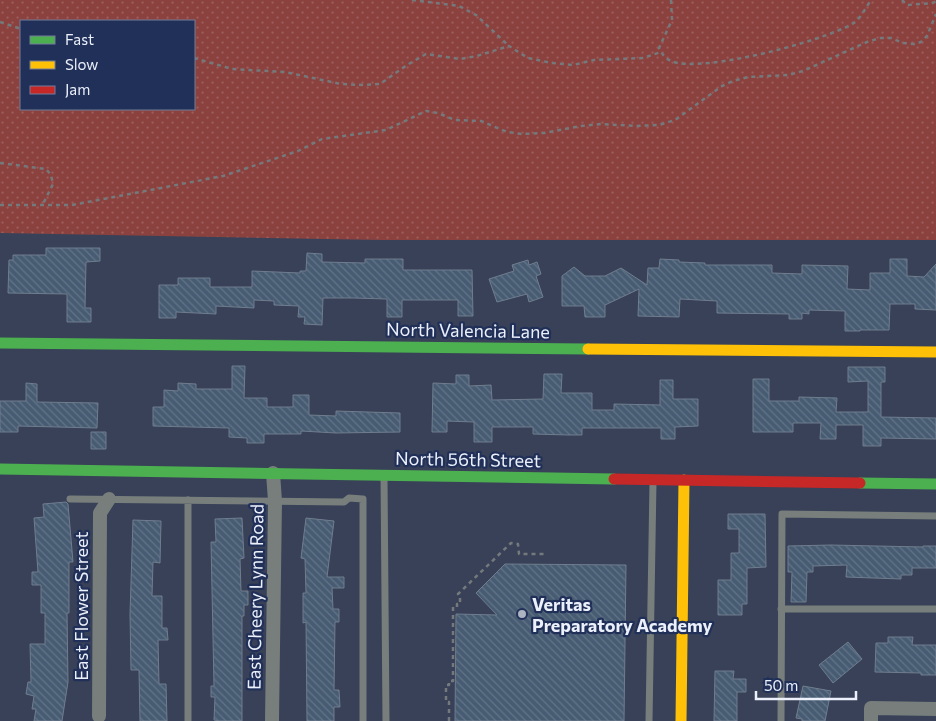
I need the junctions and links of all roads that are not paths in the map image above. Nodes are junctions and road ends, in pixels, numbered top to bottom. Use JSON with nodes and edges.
{"nodes":[{"id":1,"x":0,"y":343,"type":"edge"},
{"id":2,"x":936,"y":352,"type":"edge"},
{"id":3,"x":0,"y":469,"type":"edge"},
{"id":4,"x":273,"y":473,"type":"junction"},
{"id":5,"x":384,"y":475,"type":"junction"},
{"id":6,"x":653,"y":479,"type":"junction"},
{"id":7,"x":684,"y":480,"type":"junction"},
{"id":8,"x":936,"y":484,"type":"edge"},
{"id":9,"x":70,"y":499,"type":"dead end"},
{"id":10,"x":109,"y":499,"type":"junction"},
{"id":11,"x":188,"y":500,"type":"junction"},
{"id":12,"x":275,"y":501,"type":"junction"},
{"id":13,"x":936,"y":516,"type":"edge"},
{"id":14,"x":781,"y":609,"type":"junction"},
{"id":15,"x":936,"y":609,"type":"edge"},
{"id":16,"x":936,"y":709,"type":"edge"},
{"id":17,"x":871,"y":715,"type":"edge"},
{"id":18,"x":99,"y":716,"type":"dead end"},
{"id":19,"x":188,"y":721,"type":"edge"},
{"id":20,"x":272,"y":721,"type":"edge"},
{"id":21,"x":363,"y":721,"type":"edge"},
{"id":22,"x":386,"y":721,"type":"edge"},
{"id":23,"x":649,"y":721,"type":"edge"},
{"id":24,"x":681,"y":721,"type":"edge"},
{"id":25,"x":781,"y":721,"type":"edge"}],
"edges":[{"from":1,"to":2,"type":"street","name":"North Valencia Lane"},
{"from":3,"to":4,"type":"street","name":"North 56th Street"},
{"from":4,"to":5,"type":"street","name":"North 56th Street"},
{"from":4,"to":12,"type":"street","name":"East Cheery Lynn Road"},
{"from":5,"to":6,"type":"street","name":"North 56th Street"},
{"from":5,"to":22,"type":"lane"},
{"from":6,"to":7,"type":"street","name":"North 56th Street"},
{"from":6,"to":23,"type":"lane"},
{"from":7,"to":8,"type":"street","name":"North 56th Street"},
{"from":7,"to":24,"type":"street"},
{"from":9,"to":10,"type":"lane"},
{"from":10,"to":11,"type":"lane"},
{"from":10,"to":18,"type":"street","name":"East Flower Street"},
{"from":11,"to":12,"type":"lane"},
{"from":11,"to":19,"type":"lane"},
{"from":12,"to":20,"type":"street","name":"East Cheery Lynn Road"},
{"from":12,"to":21,"type":"lane"},
{"from":13,"to":14,"type":"lane"},
{"from":14,"to":15,"type":"lane"},
{"from":14,"to":25,"type":"lane"},
{"from":16,"to":17,"type":"street"}]}
